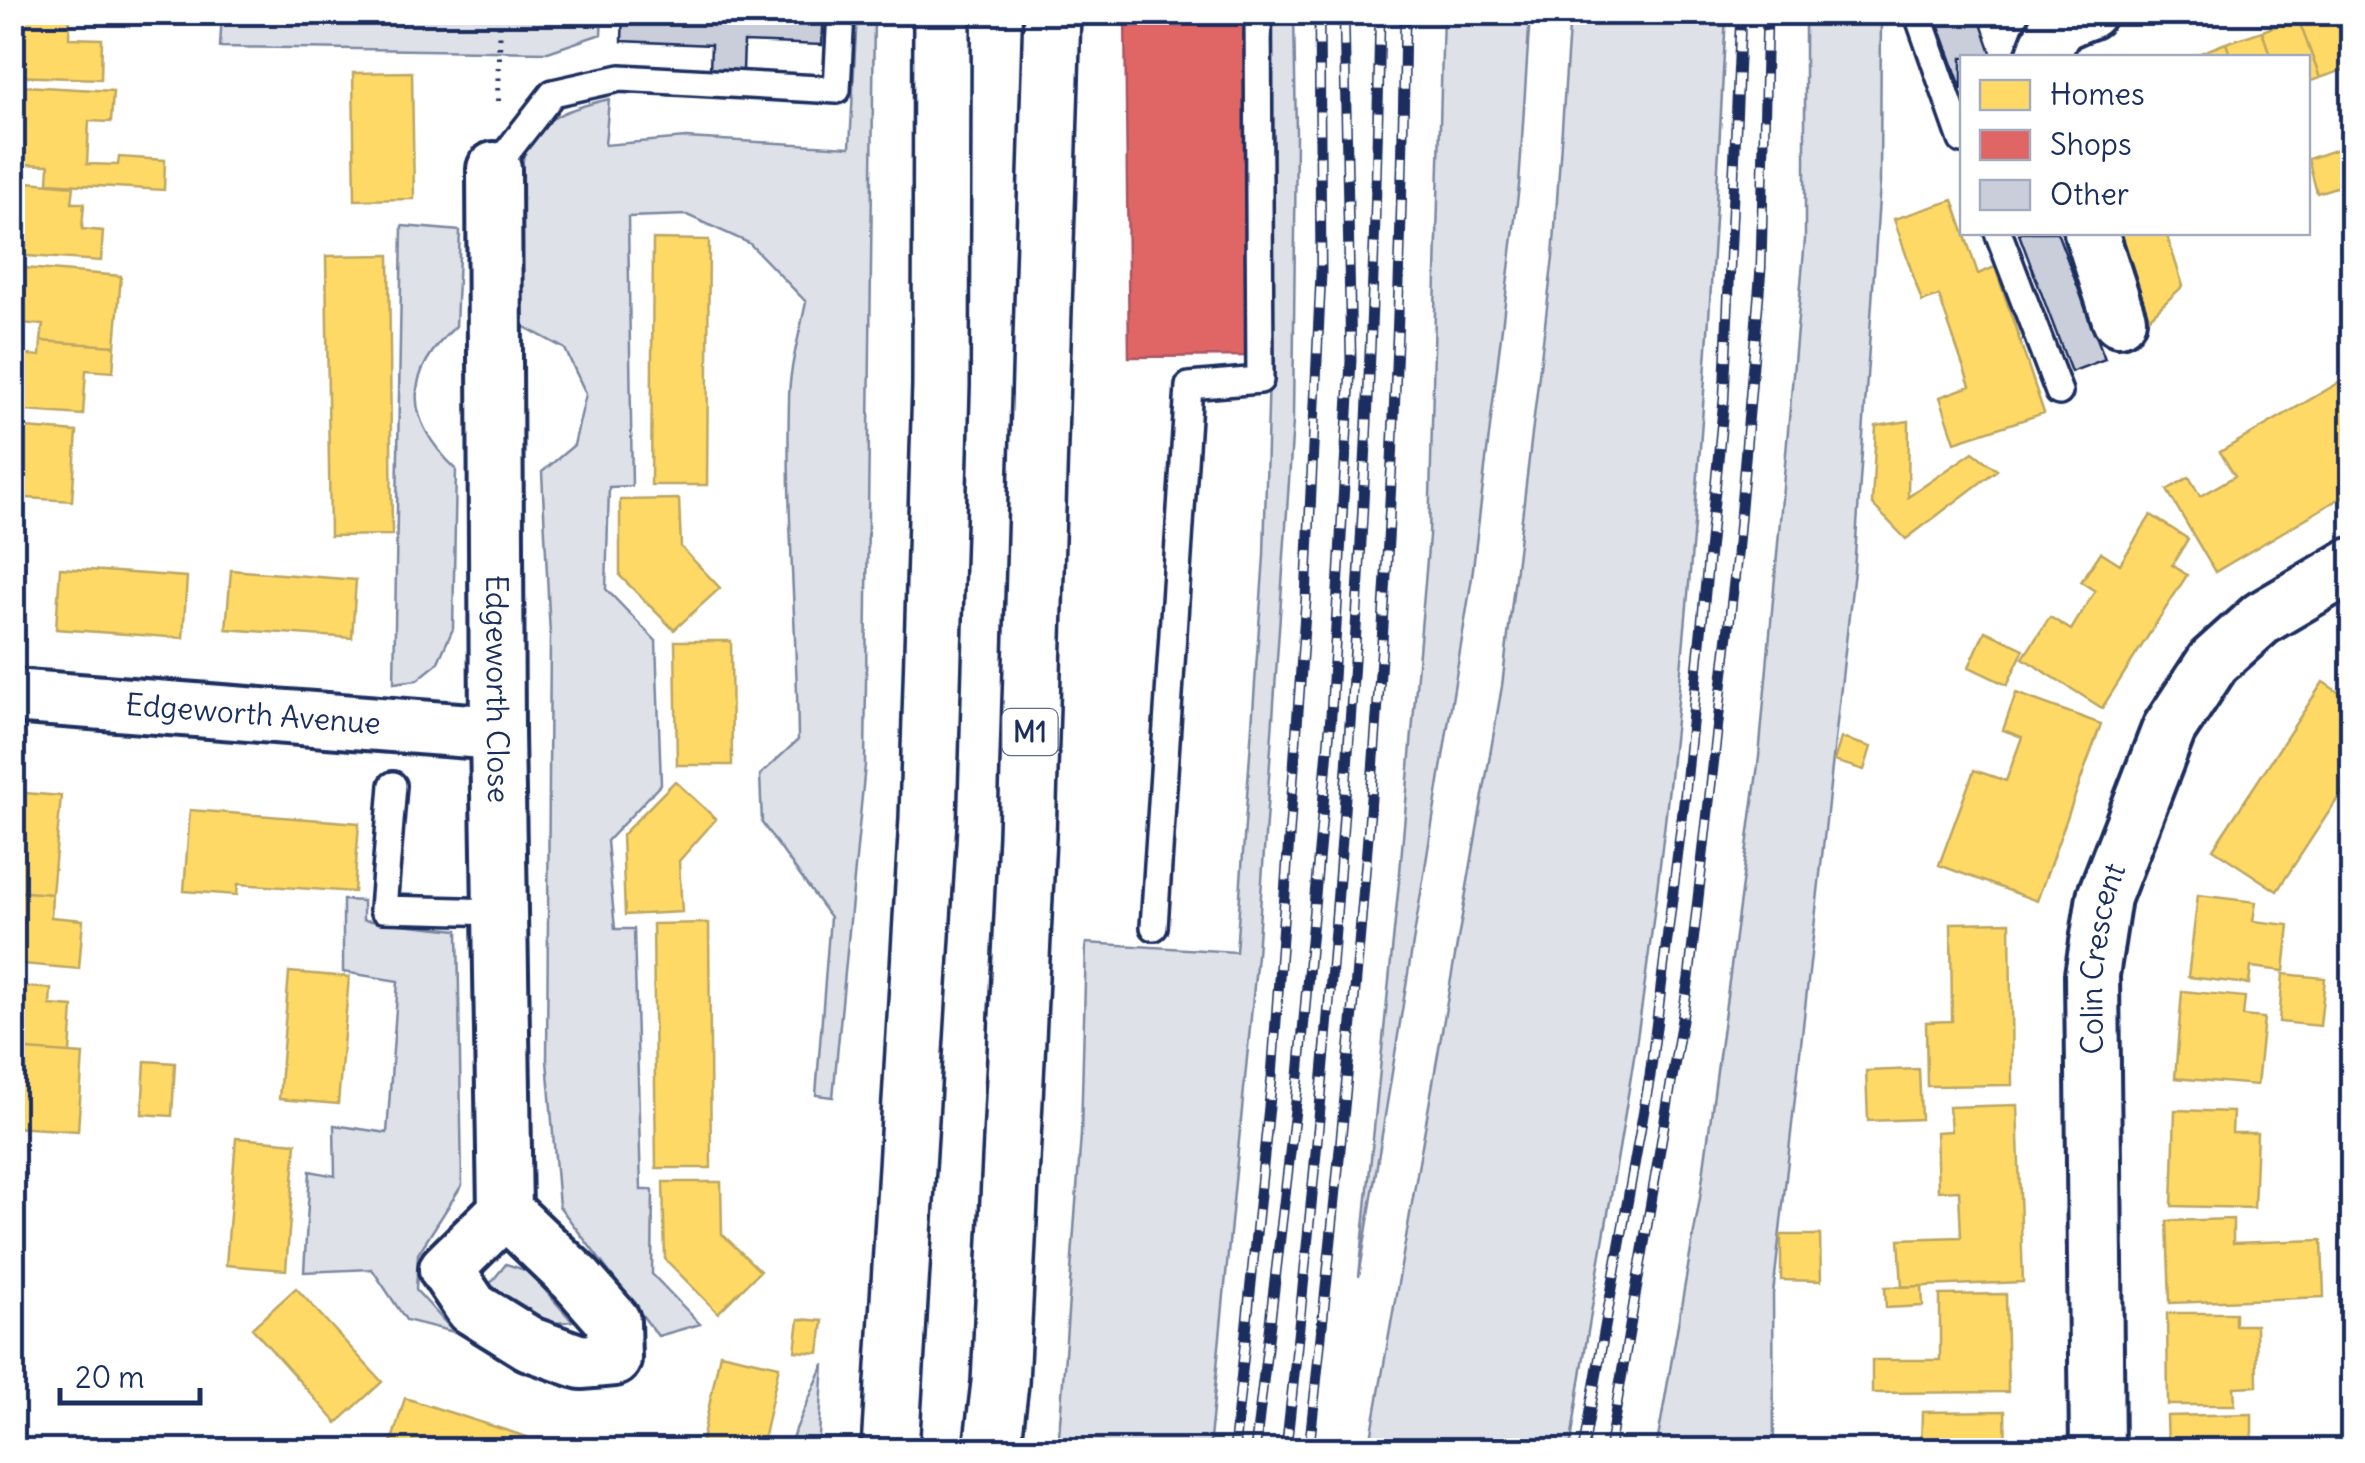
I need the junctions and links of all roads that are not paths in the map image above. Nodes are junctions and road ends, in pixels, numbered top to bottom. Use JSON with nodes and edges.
{"nodes":[{"id":1,"x":842,"y":12,"type":"edge"},
{"id":2,"x":942,"y":12,"type":"edge"},
{"id":3,"x":1052,"y":12,"type":"edge"},
{"id":4,"x":1258,"y":12,"type":"edge"},
{"id":5,"x":1917,"y":12,"type":"edge"},
{"id":6,"x":1960,"y":134,"type":"edge"},
{"id":7,"x":494,"y":169,"type":"joint"},
{"id":8,"x":1999,"y":235,"type":"edge"},
{"id":9,"x":2091,"y":235,"type":"edge"},
{"id":10,"x":2118,"y":319,"type":"dead end"},
{"id":11,"x":2059,"y":392,"type":"dead end"},
{"id":12,"x":2352,"y":566,"type":"edge"},
{"id":13,"x":12,"y":696,"type":"edge"},
{"id":14,"x":498,"y":733,"type":"junction"},
{"id":15,"x":393,"y":785,"type":"dead end"},
{"id":16,"x":500,"y":912,"type":"junction"},
{"id":17,"x":1154,"y":927,"type":"dead end"},
{"id":18,"x":505,"y":1211,"type":"dead end"},
{"id":19,"x":890,"y":1450,"type":"edge"},
{"id":20,"x":992,"y":1450,"type":"edge"},
{"id":21,"x":2097,"y":1450,"type":"edge"}],
"edges":[{"from":1,"to":7,"type":"lane"},
{"from":2,"to":19,"type":"highway"},
{"from":3,"to":20,"type":"highway","number":"M1"},
{"from":4,"to":17,"type":"lane"},
{"from":5,"to":6,"type":"lane"},
{"from":7,"to":14,"type":"street","name":"Edgeworth Close"},
{"from":8,"to":11,"type":"lane"},
{"from":9,"to":10,"type":"street"},
{"from":12,"to":21,"type":"street","name":"Colin Crescent"},
{"from":13,"to":14,"type":"street","name":"Edgeworth Avenue"},
{"from":14,"to":16,"type":"street","name":"Edgeworth Close"},
{"from":15,"to":16,"type":"lane"},
{"from":16,"to":18,"type":"street","name":"Edgeworth Close"}]}
